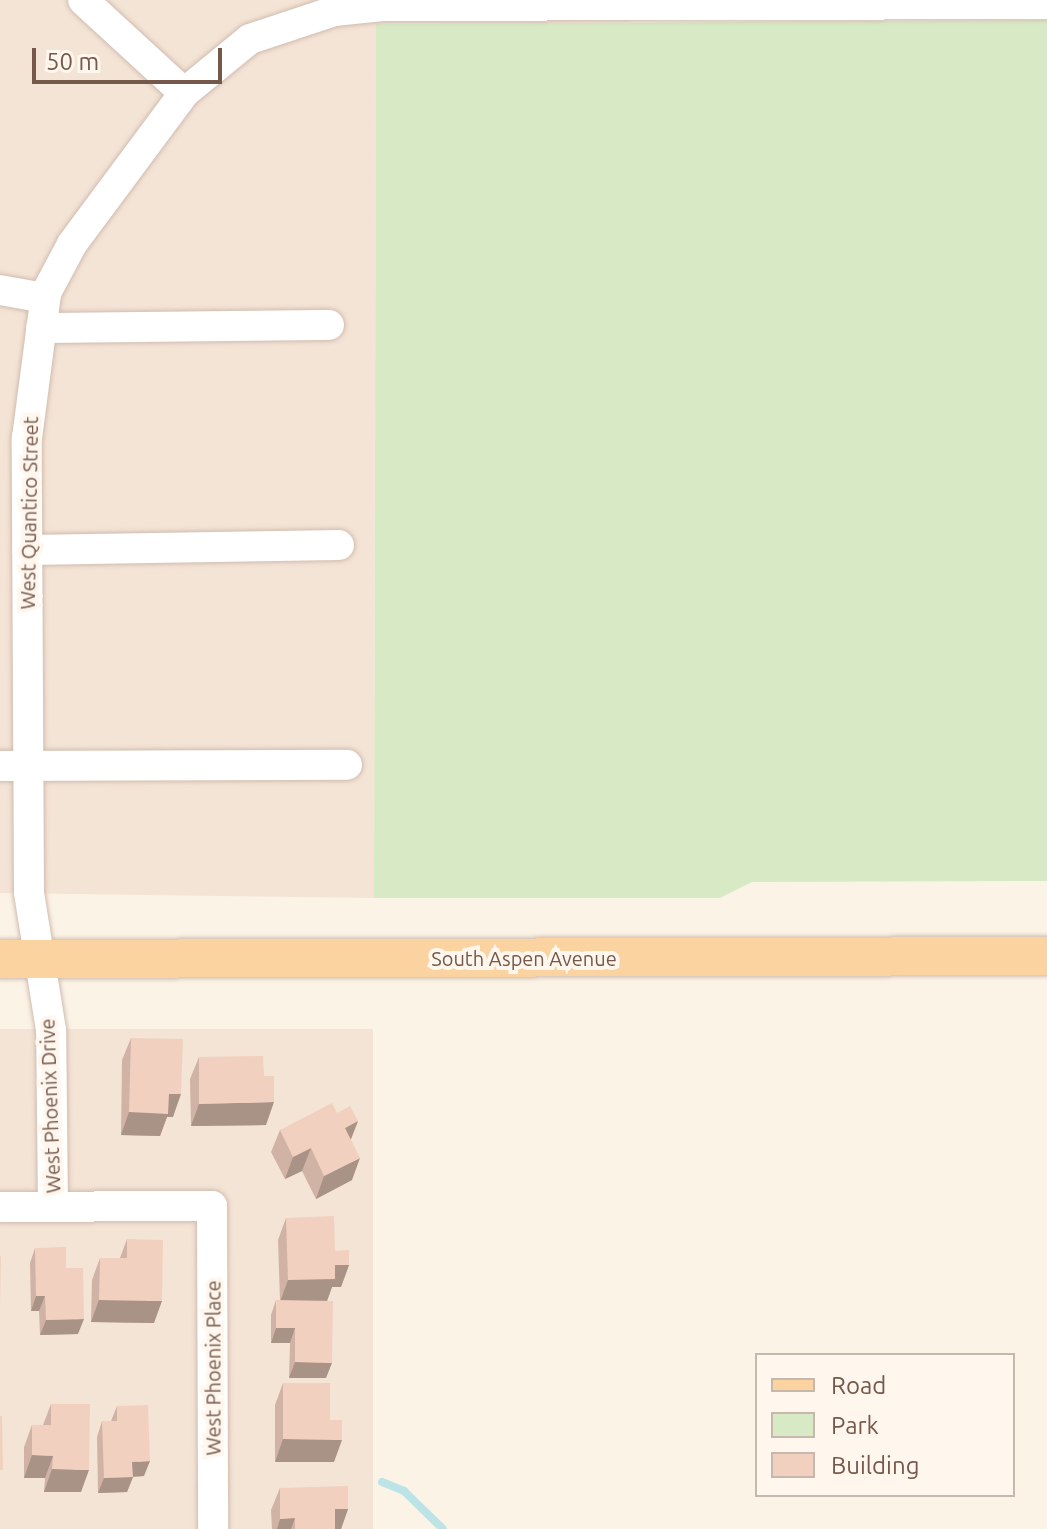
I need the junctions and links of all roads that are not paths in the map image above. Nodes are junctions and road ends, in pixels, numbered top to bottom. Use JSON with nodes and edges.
{"nodes":[{"id":1,"x":83,"y":0,"type":"edge"},
{"id":2,"x":997,"y":2,"type":"edge"},
{"id":3,"x":492,"y":3,"type":"edge"},
{"id":4,"x":1047,"y":4,"type":"edge"},
{"id":5,"x":184,"y":93,"type":"junction"},
{"id":6,"x":0,"y":290,"type":"edge"},
{"id":7,"x":43,"y":313,"type":"junction"},
{"id":8,"x":329,"y":325,"type":"dead end"},
{"id":9,"x":13,"y":519,"type":"edge"},
{"id":10,"x":339,"y":545,"type":"dead end"},
{"id":11,"x":27,"y":550,"type":"junction"},
{"id":12,"x":347,"y":765,"type":"dead end"},
{"id":13,"x":14,"y":766,"type":"edge"},
{"id":14,"x":1047,"y":956,"type":"edge"},
{"id":15,"x":0,"y":959,"type":"edge"},
{"id":16,"x":39,"y":959,"type":"junction"},
{"id":17,"x":0,"y":1207,"type":"edge"},
{"id":18,"x":53,"y":1207,"type":"junction"},
{"id":19,"x":213,"y":1529,"type":"edge"}],
"edges":[{"from":1,"to":5,"type":"street"},
{"from":2,"to":3,"type":"street","name":"West Quantico Street"},
{"from":2,"to":4,"type":"street","name":"West Quantico Street"},
{"from":3,"to":5,"type":"street","name":"West Quantico Street"},
{"from":5,"to":7,"type":"street","name":"West Quantico Street"},
{"from":6,"to":7,"type":"street"},
{"from":7,"to":8,"type":"street"},
{"from":7,"to":9,"type":"street","name":"West Quantico Street"},
{"from":9,"to":11,"type":"street","name":"West Quantico Street"},
{"from":10,"to":11,"type":"street"},
{"from":11,"to":13,"type":"street","name":"West Quantico Street"},
{"from":12,"to":13,"type":"street"},
{"from":13,"to":16,"type":"street","name":"West Quantico Street"},
{"from":14,"to":16,"type":"main road","name":"South Aspen Avenue"},
{"from":15,"to":16,"type":"main road","name":"South Aspen Avenue"},
{"from":16,"to":18,"type":"street","name":"West Phoenix Drive"},
{"from":17,"to":18,"type":"street"},
{"from":18,"to":19,"type":"street","name":"West Phoenix Place"}]}
